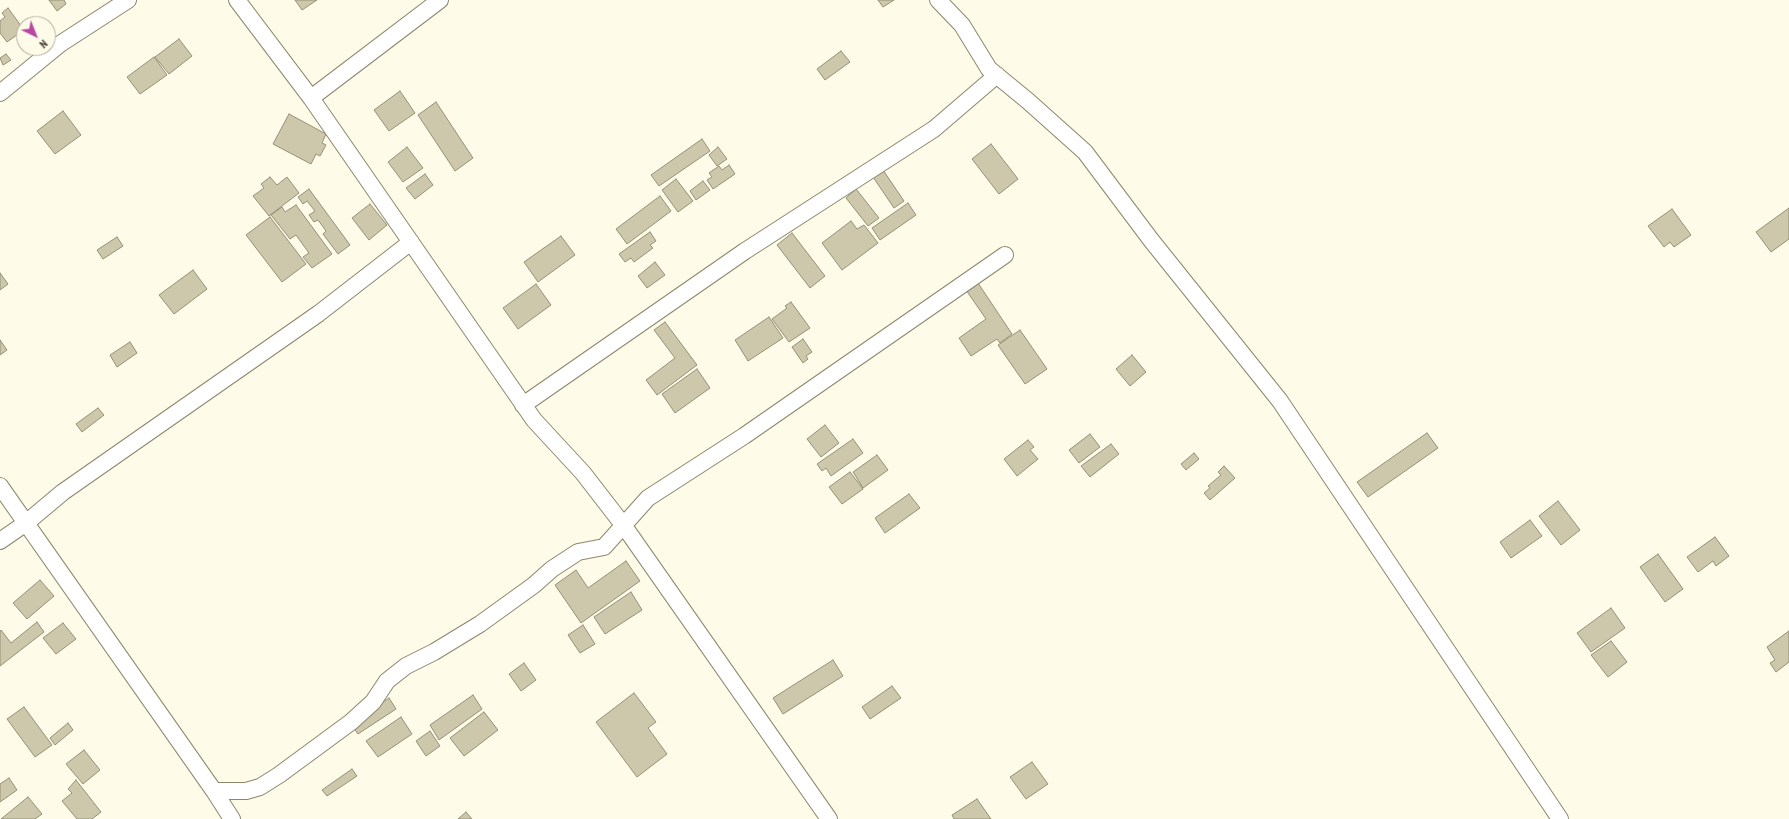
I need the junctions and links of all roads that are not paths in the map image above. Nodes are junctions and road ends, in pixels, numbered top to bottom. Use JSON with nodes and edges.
{"nodes":[{"id":1,"x":128,"y":0,"type":"edge"},
{"id":2,"x":237,"y":0,"type":"edge"},
{"id":3,"x":440,"y":0,"type":"edge"},
{"id":4,"x":938,"y":0,"type":"edge"},
{"id":5,"x":997,"y":75,"type":"junction"},
{"id":6,"x":0,"y":94,"type":"edge"},
{"id":7,"x":311,"y":98,"type":"junction"},
{"id":8,"x":411,"y":242,"type":"junction"},
{"id":9,"x":1005,"y":255,"type":"dead end"},
{"id":10,"x":523,"y":405,"type":"junction"},
{"id":11,"x":0,"y":486,"type":"edge"},
{"id":12,"x":26,"y":523,"type":"junction"},
{"id":13,"x":624,"y":526,"type":"junction"},
{"id":14,"x":0,"y":542,"type":"edge"},
{"id":15,"x":214,"y":791,"type":"junction"},
{"id":16,"x":232,"y":819,"type":"edge"},
{"id":17,"x":829,"y":819,"type":"edge"},
{"id":18,"x":1560,"y":819,"type":"edge"}],
"edges":[{"from":1,"to":6,"type":"street"},
{"from":2,"to":7,"type":"street"},
{"from":3,"to":7,"type":"street"},
{"from":4,"to":5,"type":"street"},
{"from":5,"to":10,"type":"street"},
{"from":5,"to":18,"type":"street"},
{"from":7,"to":8,"type":"street"},
{"from":8,"to":10,"type":"street"},
{"from":8,"to":12,"type":"street"},
{"from":9,"to":13,"type":"street"},
{"from":10,"to":13,"type":"street"},
{"from":11,"to":12,"type":"street"},
{"from":12,"to":14,"type":"street"},
{"from":12,"to":15,"type":"street"},
{"from":13,"to":15,"type":"street"},
{"from":13,"to":17,"type":"street"},
{"from":15,"to":16,"type":"street"}]}
